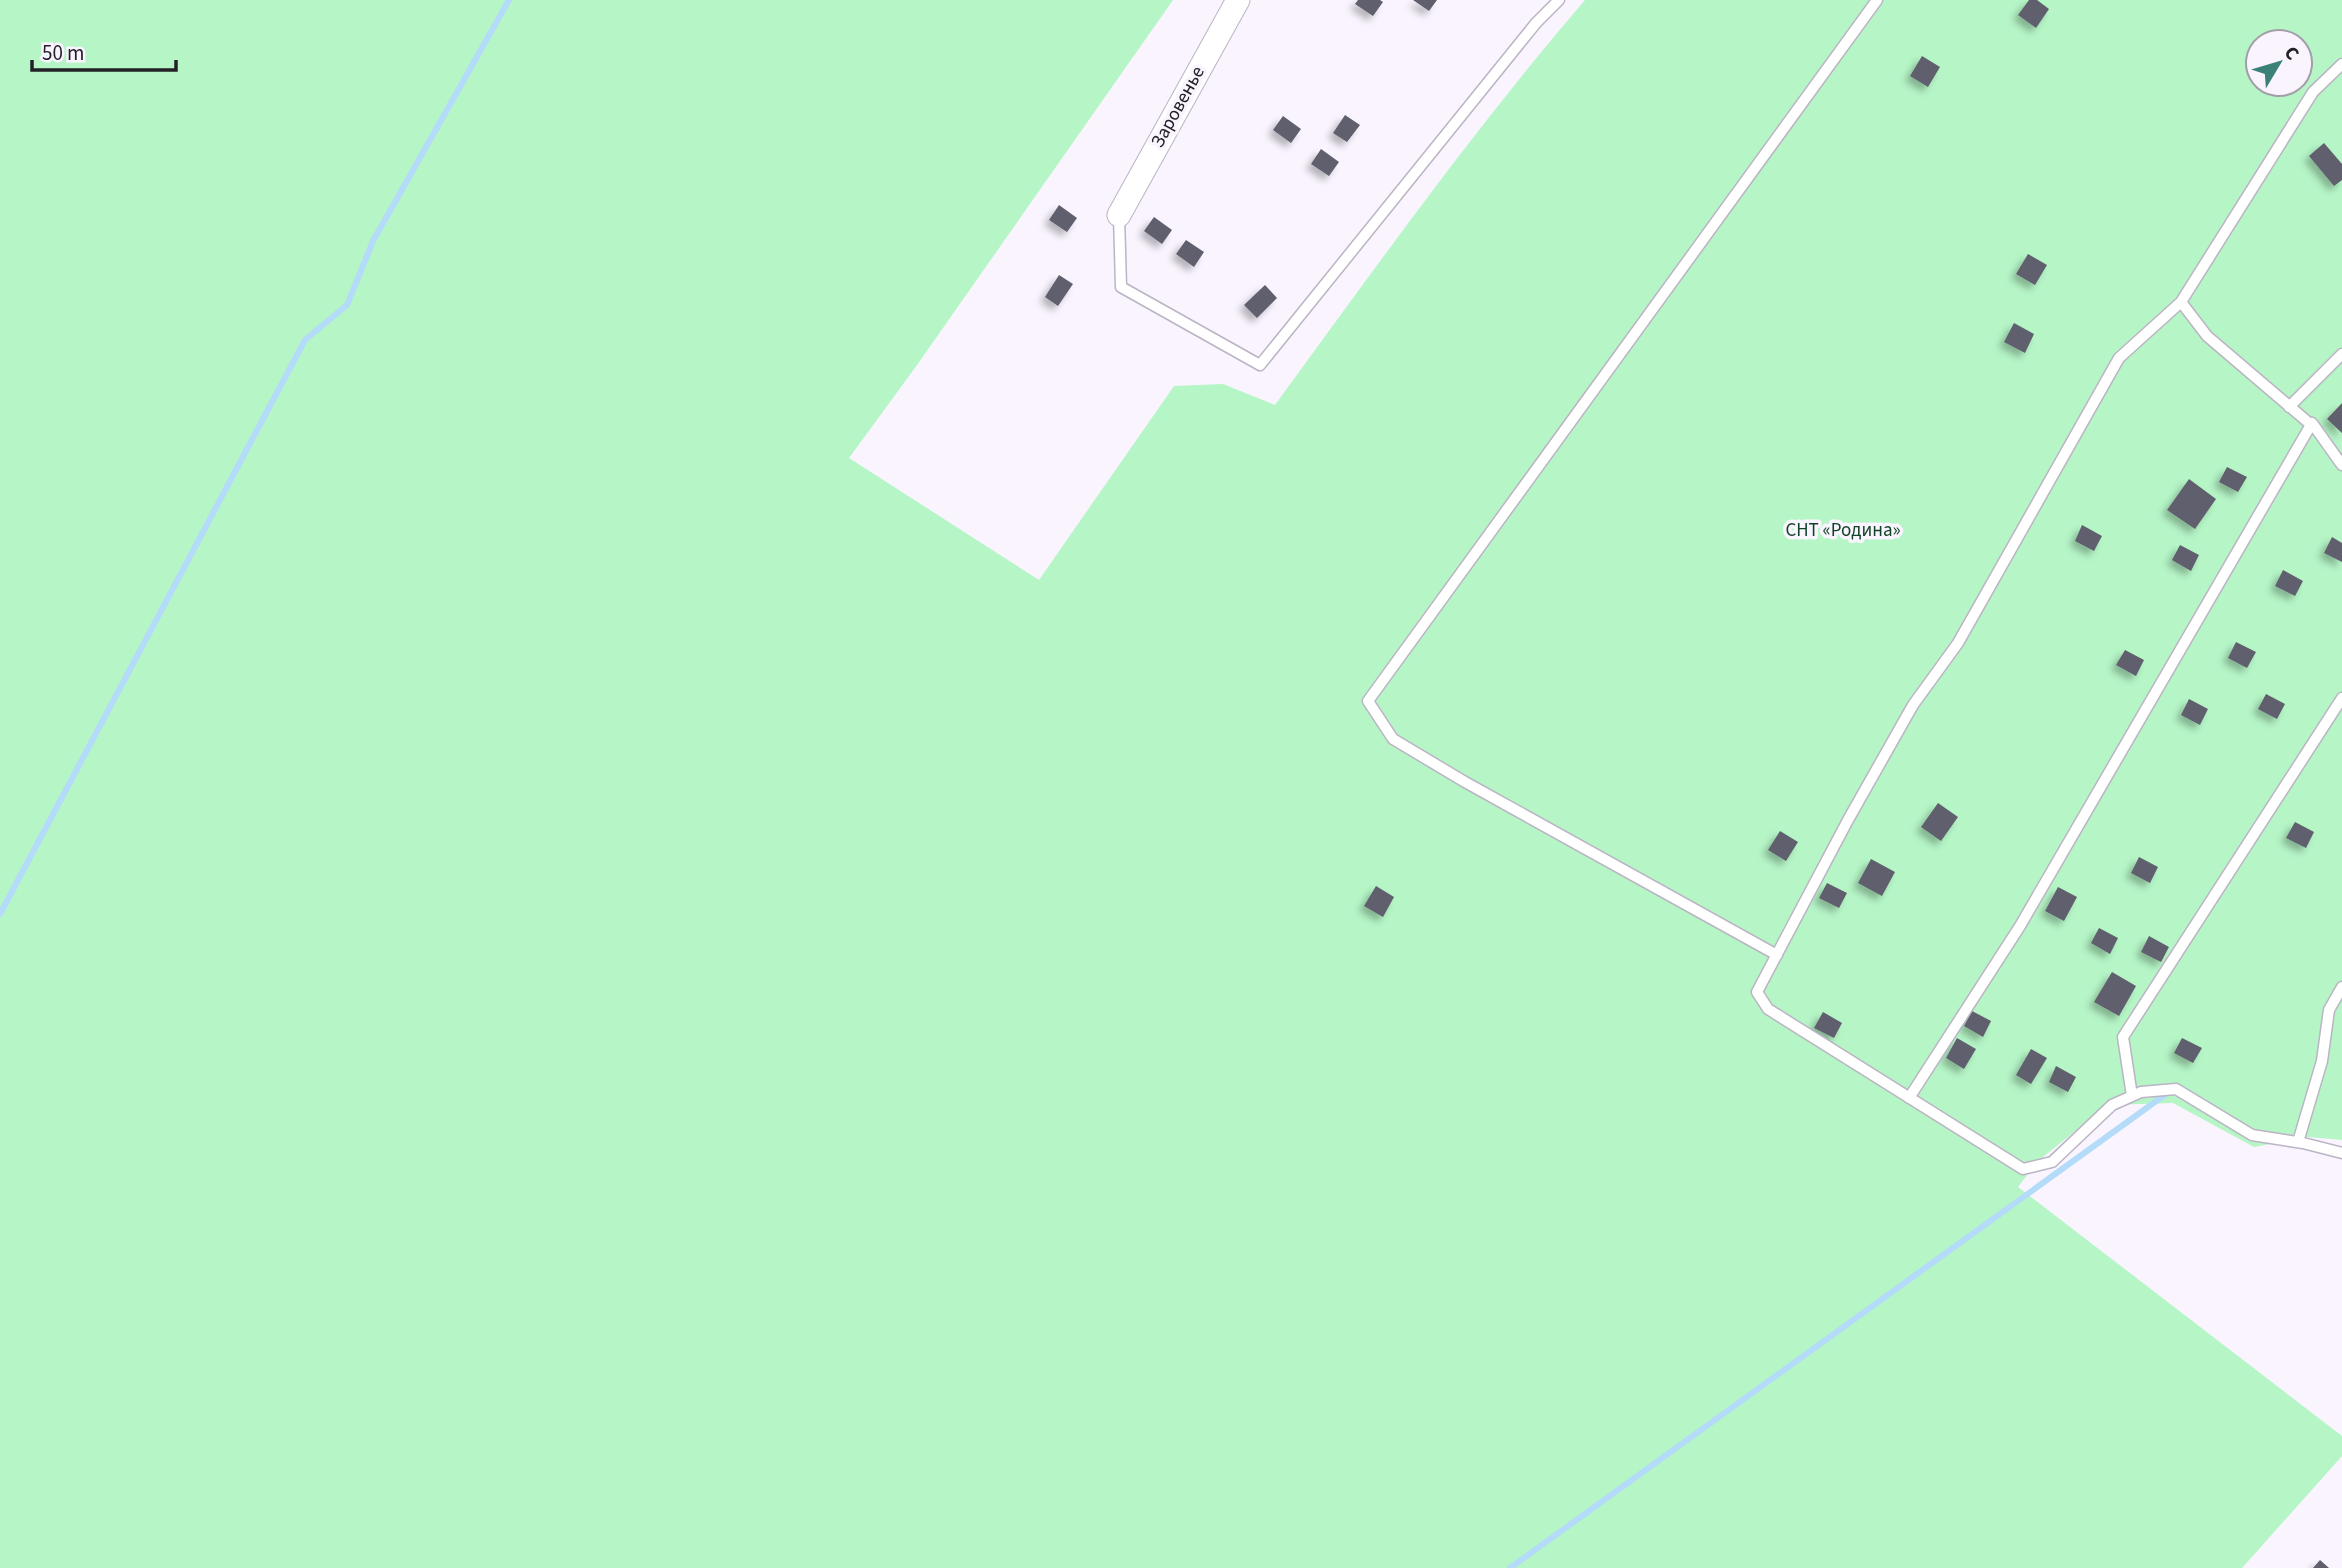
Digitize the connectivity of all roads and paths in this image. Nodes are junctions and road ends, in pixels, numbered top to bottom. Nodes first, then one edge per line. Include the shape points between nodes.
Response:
1 (1238, 0) edge
2 (1559, 0) edge
3 (1877, 0) edge
4 (2342, 64) edge
5 (1119, 215) joint
6 (2181, 302) junction
7 (2342, 354) edge
8 (2289, 407) junction
9 (2312, 423) junction
10 (2342, 465) edge
11 (2342, 698) edge
12 (1777, 955) junction
13 (2342, 987) edge
14 (2132, 1096) junction
15 (1909, 1098) junction
16 (2298, 1142) junction
17 (2342, 1153) edge

1 - 5 street, Заровенье
2 - 5 lane via 1261,365 1121,287
3 - 12 lane via 1368,701 1393,739
4 - 6 lane via 2313,92
6 - 8 lane via 2207,336
6 - 12 lane via 2119,358 1958,643 1913,705
7 - 8 lane
8 - 9 lane
9 - 10 lane
9 - 15 lane via 2020,926
11 - 14 lane via 2123,1037
12 - 15 lane via 1757,992 1768,1009
13 - 16 lane via 2329,1010 2322,1061
14 - 15 lane via 2112,1105 2052,1162 2023,1169
14 - 16 lane via 2176,1089 2252,1135
16 - 17 lane

